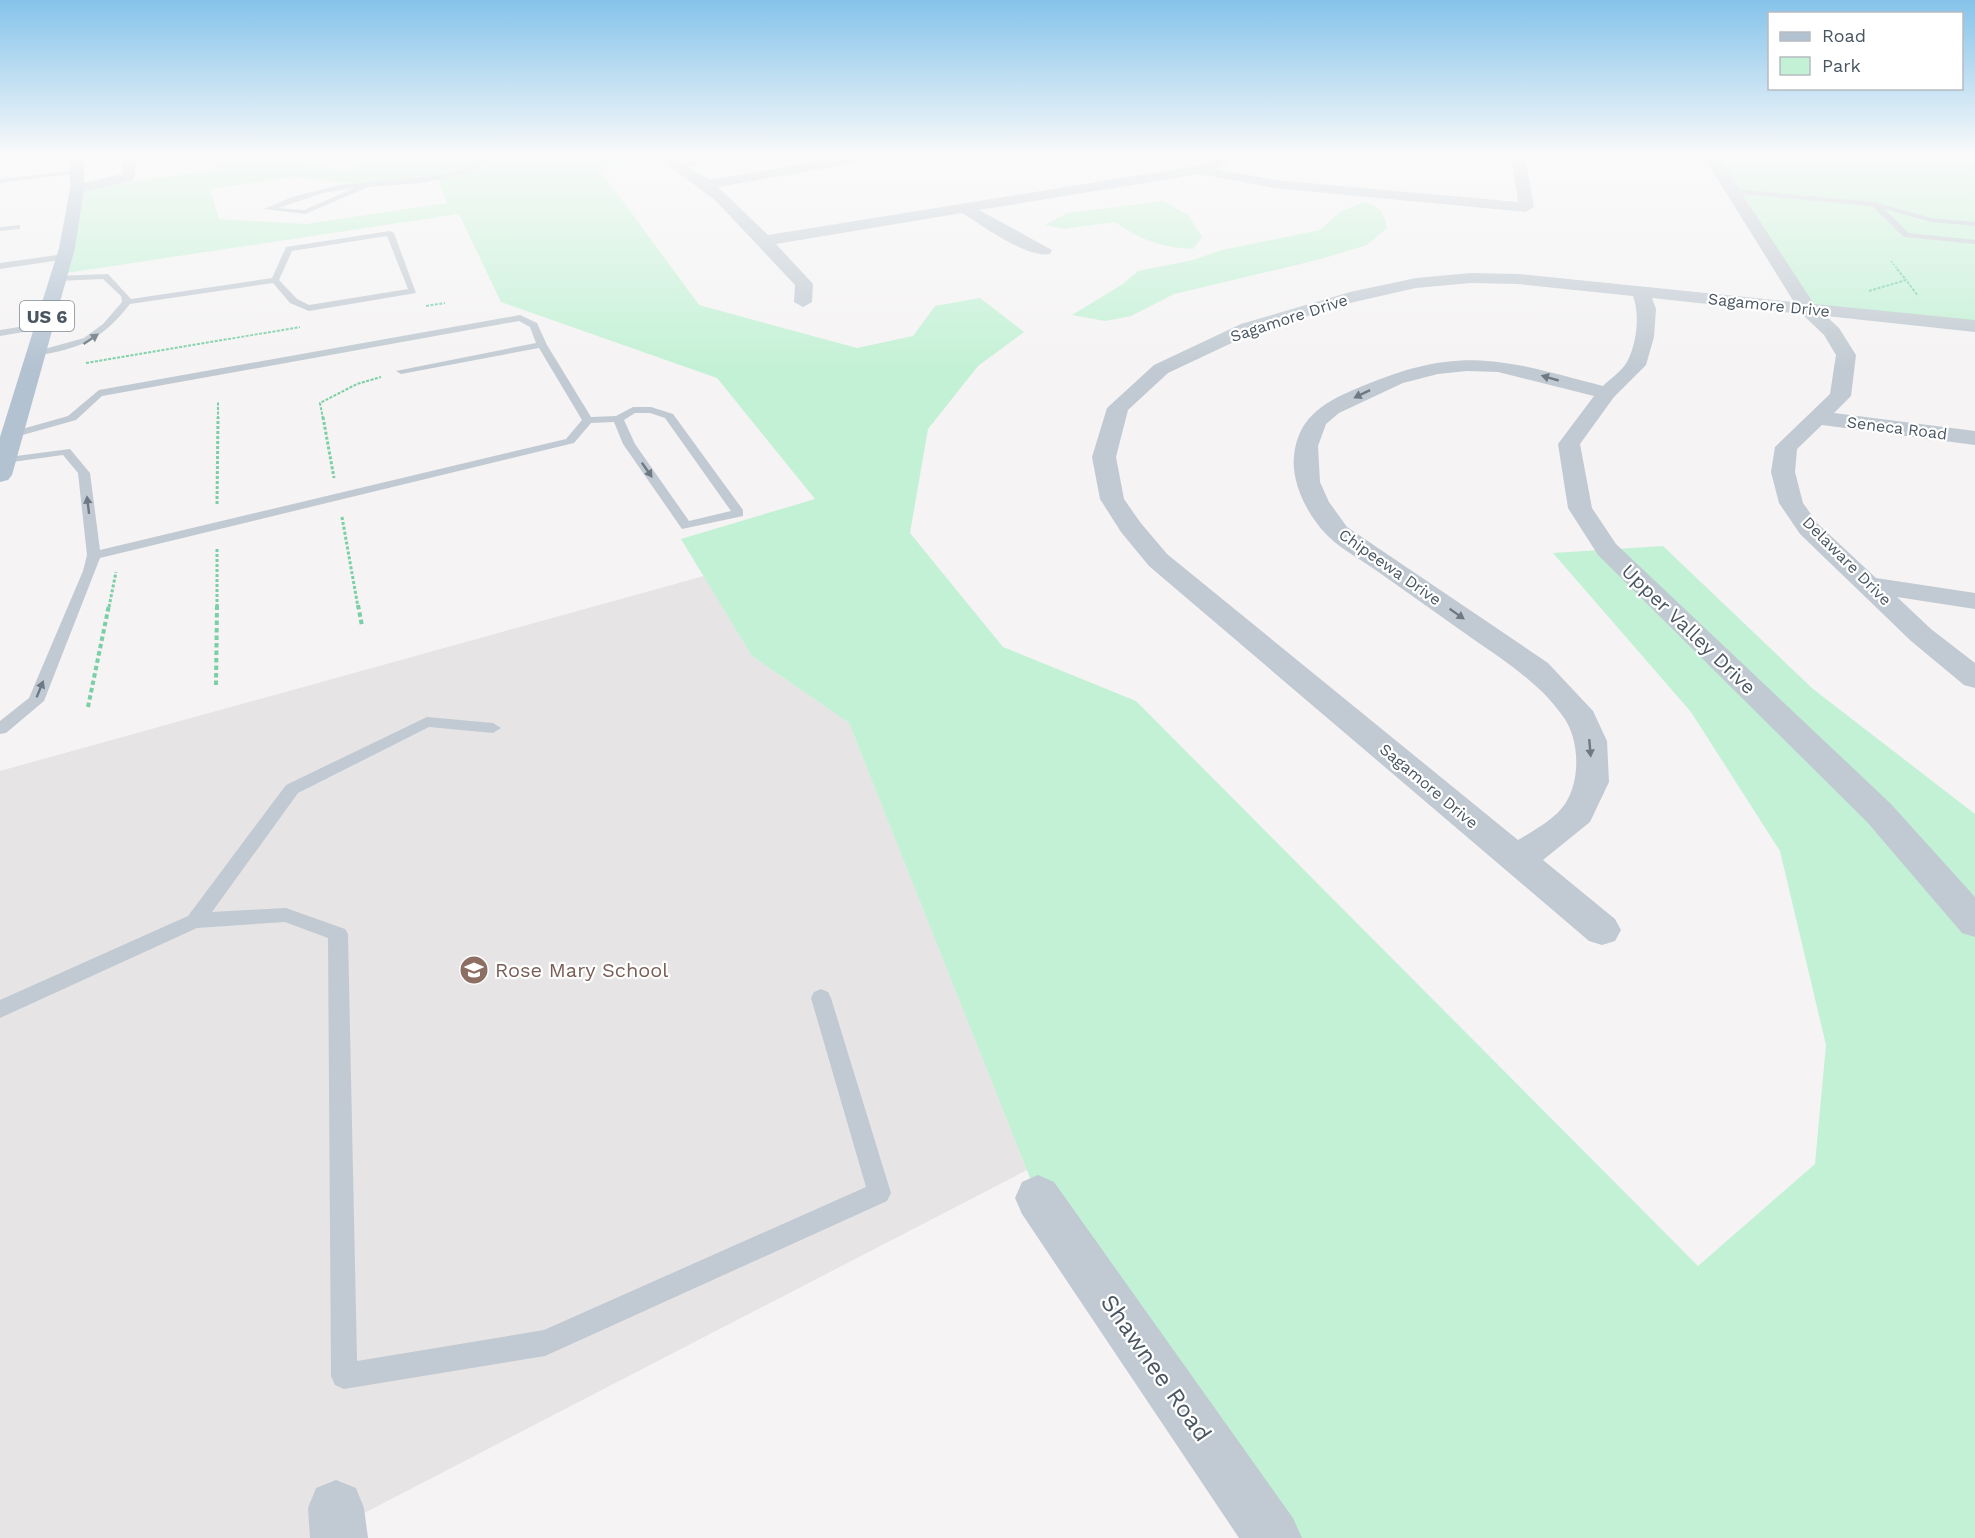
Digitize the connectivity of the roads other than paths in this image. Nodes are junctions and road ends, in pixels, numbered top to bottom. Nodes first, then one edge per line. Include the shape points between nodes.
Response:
1 (69, 226) edge
2 (748, 226) edge
3 (860, 226) edge
4 (995, 226) edge
5 (1755, 226) edge
6 (1895, 226) edge
7 (1924, 226) edge
8 (16, 227) dead end
9 (0, 229) edge
10 (1938, 239) junction
11 (763, 241) junction
12 (1975, 242) edge
13 (1044, 250) dead end
14 (64, 257) junction
15 (0, 266) edge
16 (58, 278) junction
17 (275, 280) junction
18 (1640, 292) junction
19 (127, 302) junction
20 (803, 302) dead end
21 (1808, 309) junction
22 (44, 326) junction
23 (1975, 326) edge
24 (0, 333) edge
25 (542, 345) junction
26 (35, 353) junction
27 (401, 371) dead end
28 (1607, 393) junction
29 (1819, 418) junction
30 (618, 419) junction
31 (588, 420) junction
32 (12, 435) junction
33 (1975, 438) edge
34 (2, 467) edge
35 (94, 555) junction
36 (1871, 585) junction
37 (1975, 601) edge
38 (1975, 678) edge
39 (493, 728) dead end
40 (0, 729) edge
41 (1517, 858) junction
42 (195, 921) junction
43 (1975, 922) edge
44 (1602, 930) dead end
45 (821, 999) dead end
46 (0, 1010) edge
47 (1038, 1198) dead end
48 (1273, 1538) edge

1 - 14 main road, US 6
2 - 11 street
3 - 11 street
4 - 13 street
5 - 21 street, Delaware Drive
6 - 10 lane via 1901,232
7 - 10 lane
8 - 9 lane
10 - 12 lane
11 - 20 street via 804,284
14 - 15 lane
14 - 16 main road, US 6
16 - 19 lane via 105,276
16 - 22 main road, US 6
17 - 17 lane via 288,298 309,308 413,291 390,233 289,249
17 - 19 lane
18 - 21 street, Sagamore Drive
18 - 28 street, Upper Valley Drive via 1647,309 1635,365
18 - 41 street, Sagamore Drive via 1518,279 1416,283 1350,297 1248,328 1161,369 1118,408 1104,457 1112,499 1158,560
26 -> 19 lane via 75,347 94,339
21 - 23 street, Sagamore Drive
21 - 29 street, Delaware Drive via 1832,332 1846,355 1840,396
22 - 24 lane
22 - 26 main road, US 6
25 - 27 lane
25 - 31 lane
25 - 32 lane via 534,325 520,318 502,320 99,393 72,418
26 - 32 main road, US 6
28 -> 41 street, Chipeewa Drive via 1515,368 1440,366 1391,380 1319,418 1309,436 1303,465 1321,510 1338,532 1537,670 1577,711 1591,741 1592,782 1578,813
28 - 43 street, Upper Valley Drive via 1569,444 1580,508 1607,549 1880,813
29 - 33 street, Seneca Road
29 - 36 street, Delaware Drive via 1786,447 1783,472 1791,503 1809,529
30 -> 30 lane via 629,444 686,526 739,513 669,416 633,410
30 - 31 lane
31 - 35 lane via 570,441
32 - 34 main road, US 6
35 -> 34 lane via 84,473 66,451
40 -> 35 lane via 36,701
36 - 37 street
36 - 38 street, Delaware Drive via 1921,635
39 - 42 lane via 427,722 292,789
41 - 44 street, Sagamore Drive
42 - 45 lane via 286,915 338,934 344,1376 545,1343 879,1193
42 - 46 lane
47 - 48 street, Shawnee Road

